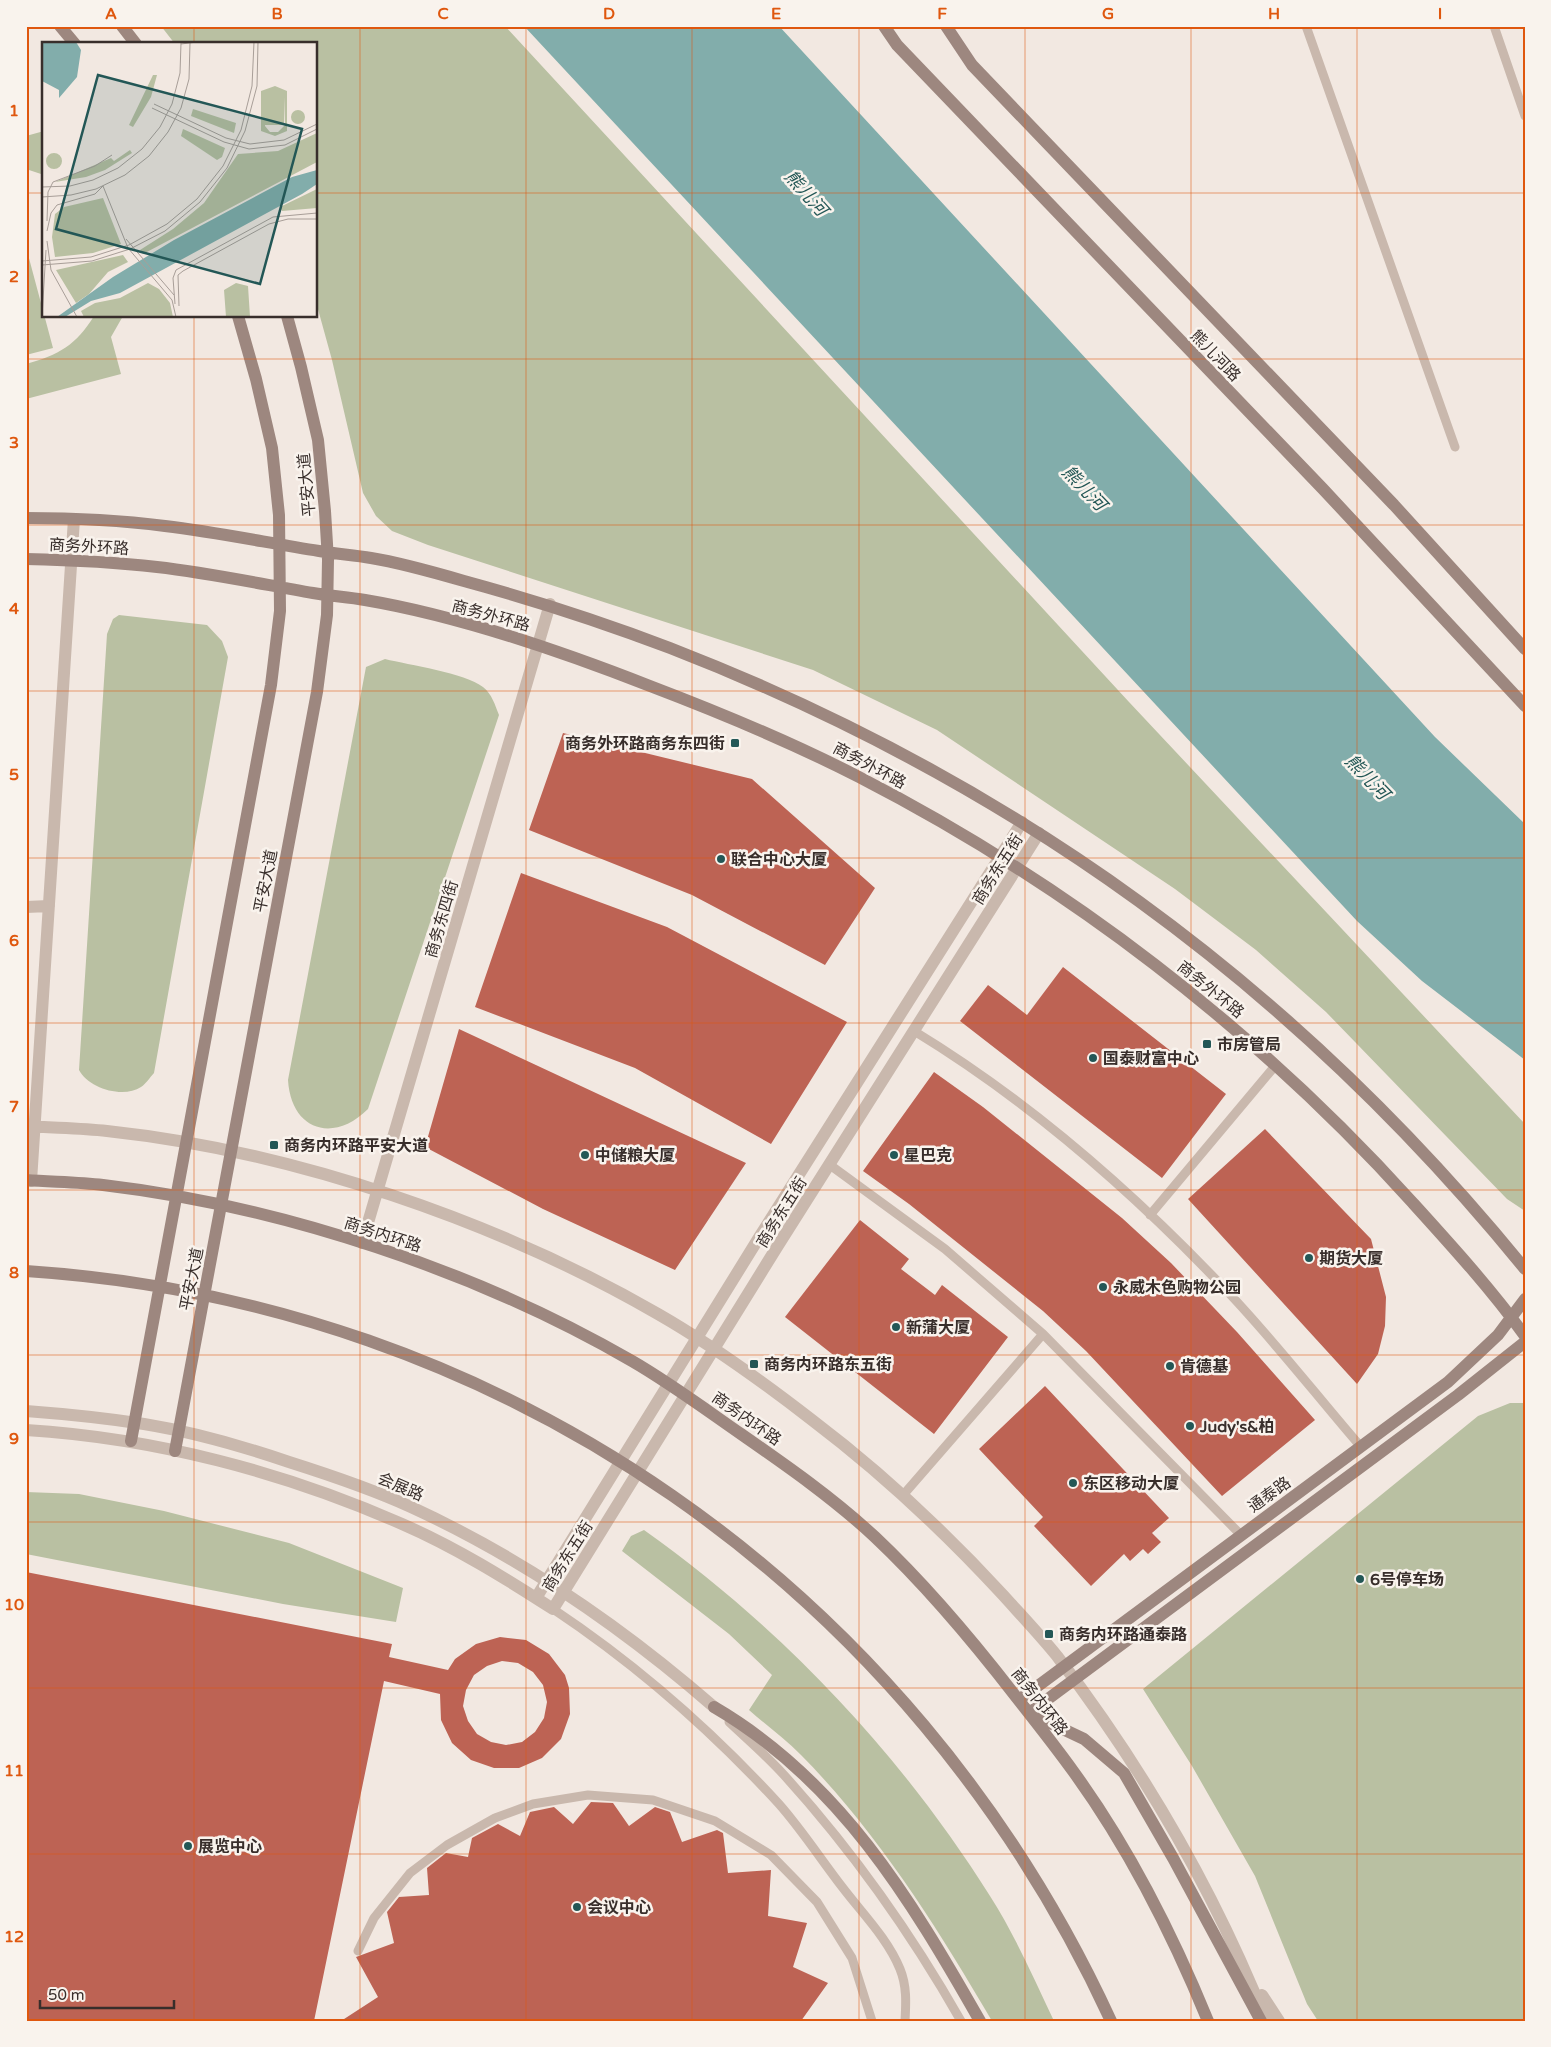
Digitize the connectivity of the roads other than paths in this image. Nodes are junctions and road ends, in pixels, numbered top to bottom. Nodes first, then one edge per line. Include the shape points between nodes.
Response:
1 (60, 26) edge
2 (122, 26) edge
3 (884, 26) edge
4 (946, 26) edge
5 (1306, 26) edge
6 (1494, 26) edge
7 (73, 42) edge
8 (134, 42) edge
9 (1525, 116) edge
10 (239, 318) edge
11 (288, 318) edge
12 (1454, 447) dead end
13 (26, 518) edge
14 (74, 519) junction
15 (280, 544) junction
16 (328, 552) junction
17 (26, 560) edge
18 (72, 561) junction
19 (280, 587) junction
20 (327, 595) junction
21 (550, 604) junction
22 (537, 644) junction
23 (1525, 649) edge
24 (1525, 706) edge
25 (1022, 822) junction
26 (1039, 833) junction
27 (999, 857) junction
28 (1017, 868) junction
29 (49, 906) junction
30 (26, 907) edge
31 (914, 1031) junction
32 (1275, 1066) junction
33 (31, 1126) edge
34 (186, 1143) junction
35 (231, 1152) junction
36 (830, 1165) junction
37 (29, 1181) edge
38 (379, 1192) junction
39 (176, 1196) junction
40 (221, 1205) junction
41 (1150, 1215) junction
42 (362, 1243) junction
43 (1525, 1269) edge
44 (26, 1271) edge
45 (160, 1285) junction
46 (205, 1294) junction
47 (1525, 1299) edge
48 (1511, 1318) junction
49 (1042, 1334) junction
50 (1525, 1336) edge
51 (696, 1338) junction
52 (1525, 1342) edge
53 (714, 1349) junction
54 (668, 1384) junction
55 (685, 1395) junction
56 (26, 1411) edge
57 (134, 1423) junction
58 (26, 1430) edge
59 (179, 1432) junction
60 (131, 1442) junction
61 (1360, 1447) junction
62 (175, 1451) junction
63 (621, 1461) junction
64 (638, 1472) junction
65 (904, 1494) junction
66 (1242, 1535) junction
67 (546, 1581) junction
68 (563, 1592) junction
69 (536, 1598) junction
70 (553, 1610) junction
71 (1064, 1667) junction
72 (1074, 1680) junction
73 (1019, 1700) junction
74 (714, 1707) junction
75 (1029, 1713) junction
76 (358, 1951) dead end
77 (1245, 1968) junction
78 (872, 2021) edge
79 (905, 2021) edge
80 (962, 2021) edge
81 (980, 2021) edge
82 (1111, 2021) edge
83 (1208, 2021) edge
84 (1261, 2021) edge
85 (1266, 2021) edge
86 (1279, 2021) edge

1 - 7 street
2 - 8 street
3 - 24 street, 熊儿河路 via 897,45
4 - 23 street, 熊儿河路 via 972,64 1394,505
5 - 12 lane
6 - 9 lane
10 - 15 street, 平安大道 via 272,448
11 - 16 street, 平安大道 via 318,440
13 - 14 street, 商务外环路
14 - 15 street, 商务外环路 via 162,525
14 - 18 street
15 - 16 street, 商务外环路
15 - 19 street, 平安大道
16 - 20 street, 平安大道
16 - 21 street, 商务外环路 via 374,558
17 - 18 street, 商务外环路
18 - 19 street, 商务外环路 via 157,567
18 - 29 street
19 - 20 street, 商务外环路
19 - 34 street, 平安大道 via 271,685
20 - 22 street, 商务外环路 via 376,602
20 - 35 street, 平安大道 via 317,692
21 - 22 street, 商务东四街
21 - 25 street, 商务外环路 via 697,659 836,719 960,784
22 - 27 street, 商务外环路 via 674,695 818,757 917,808
22 - 38 street, 商务东四街
25 - 26 street, 商务外环路
25 - 27 street, 商务东五街
26 - 28 street, 商务东五街
26 - 43 street, 商务外环路 via 1211,954 1291,1023 1395,1121
27 - 28 street, 商务外环路
27 - 51 street, 商务东五街
28 - 31 street, 商务东五街
28 - 32 street, 商务外环路 via 1079,909 1185,988
29 - 30 street
29 - 33 street
31 - 36 street, 商务东五街
31 - 41 lane via 1002,1090 1084,1155
32 - 41 lane
32 - 48 street, 商务外环路 via 1365,1150 1456,1250
33 - 34 street via 107,1131
33 - 37 street
34 - 35 street
34 - 39 street, 平安大道
35 - 38 street via 272,1160
35 - 40 street, 平安大道
36 - 49 lane via 946,1249
36 - 53 street, 商务东五街
37 - 39 street, 商务内环路 via 102,1185
38 - 42 street, 商务东四街
38 - 51 street via 456,1219 546,1257 659,1315
39 - 40 street, 商务内环路
39 - 45 street, 平安大道
40 - 42 street, 商务内环路
40 - 46 street, 平安大道
41 - 61 lane via 1226,1289
42 - 54 street, 商务内环路 via 524,1306 632,1361
44 - 45 street via 92,1275
45 - 46 street
45 - 57 street, 平安大道
46 - 59 street, 平安大道
46 - 63 street via 335,1329 442,1369 545,1417
47 - 48 street, 通泰路
48 - 50 street, 商务外环路
48 - 61 street, 通泰路 via 1498,1335 1448,1382
49 - 65 lane
49 - 66 lane
51 - 53 street
51 - 54 street, 商务东五街
52 - 72 street, 通泰路
53 - 55 street, 商务东五街
53 - 65 street via 867,1461
54 - 55 street, 商务内环路
54 - 63 street, 商务东五街
55 - 64 street, 商务东五街
55 - 73 street, 商务内环路 via 787,1465 874,1536 947,1610
56 - 57 street, 会展路
57 - 59 street, 会展路
57 - 60 street, 平安大道
58 - 60 street
59 - 62 street, 平安大道
59 - 67 street, 会展路 via 266,1454 402,1503 467,1534
60 - 62 street
61 - 66 street, 通泰路
62 - 69 street via 261,1473 402,1524 458,1552
63 - 64 street
63 - 67 street, 商务东五街
64 - 68 street, 商务东五街
64 - 82 street via 765,1564 829,1622 909,1706 1032,1872 1061,1920
65 - 71 street via 983,1573
66 - 71 street, 通泰路
67 - 68 street, 会展路
67 - 69 street, 商务东五街
68 - 70 street, 商务东五街
68 - 74 street, 会展路 via 597,1613
69 - 70 street
70 - 79 lane via 612,1651 691,1719 730,1753 780,1806 885,1942 907,1994
71 - 72 street
71 - 73 street, 通泰路
72 - 75 street, 通泰路
72 - 77 street via 1119,1742 1186,1850
73 - 75 street, 商务内环路
74 - 80 lane via 783,1774 883,1896
74 - 81 street via 791,1760 865,1841 905,1896
75 - 83 street, 商务内环路 via 1075,1773 1139,1876 1170,1934
75 - 84 street via 1084,1739 1124,1773
76 - 78 lane via 374,1918 410,1873 447,1845 495,1818 533,1804 588,1795 653,1800 715,1821 778,1862 817,1902 852,1958
77 - 85 street
77 - 86 street

